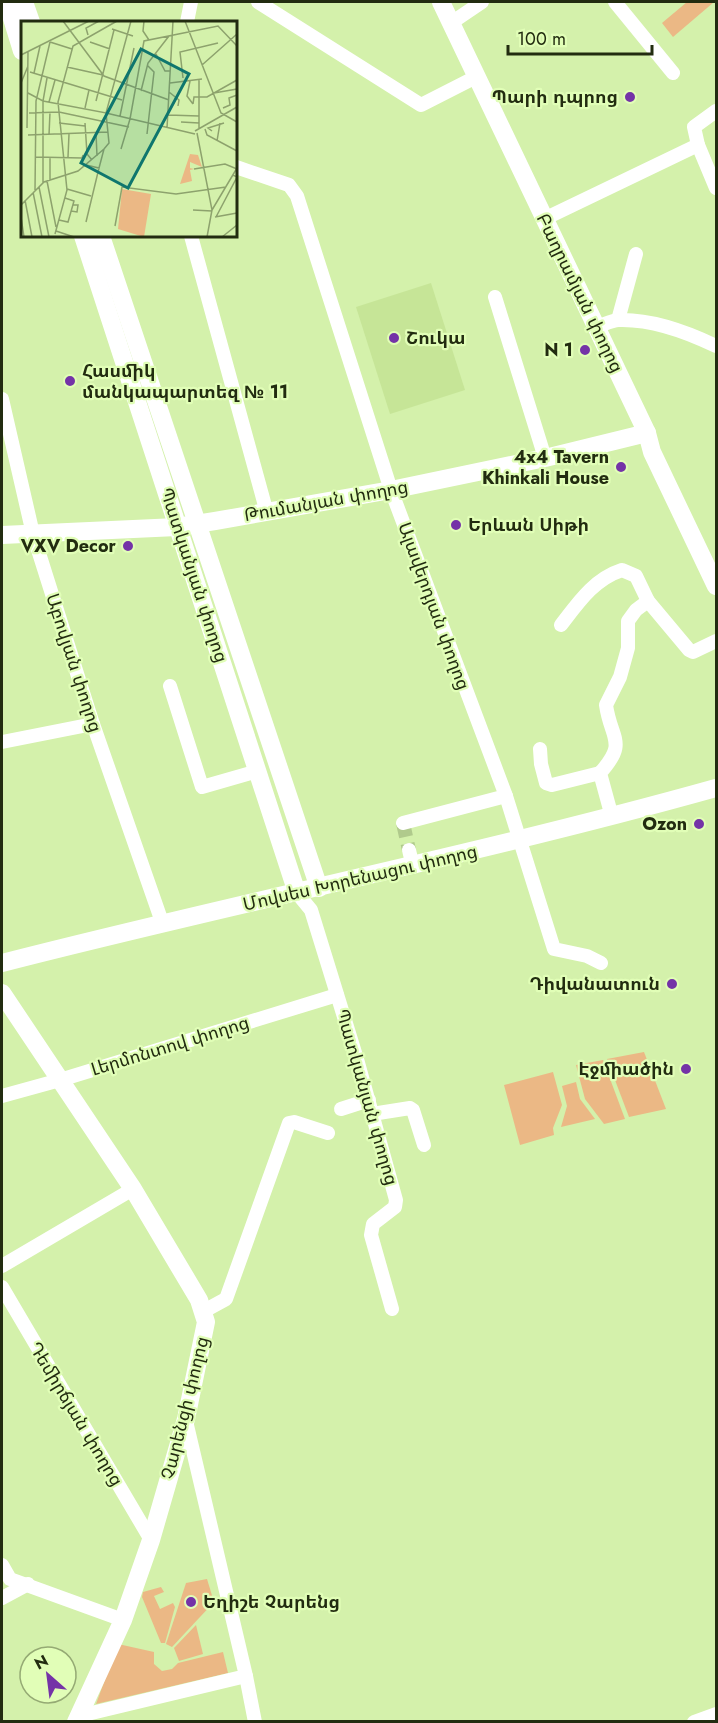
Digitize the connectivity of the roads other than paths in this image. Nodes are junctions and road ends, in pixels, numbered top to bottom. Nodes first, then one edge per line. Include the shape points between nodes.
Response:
1 (7, 2) edge
2 (24, 2) edge
3 (191, 2) edge
4 (258, 2) edge
5 (441, 2) edge
6 (482, 2) edge
7 (615, 2) edge
8 (31, 21) edge
9 (187, 21) edge
10 (451, 23) junction
11 (21, 48) edge
12 (673, 73) dead end
13 (476, 77) junction
14 (717, 111) edge
15 (699, 145) junction
16 (237, 167) edge
17 (717, 188) edge
18 (544, 219) junction
19 (83, 237) edge
20 (101, 237) edge
21 (190, 237) edge
22 (636, 254) dead end
23 (495, 297) dead end
24 (618, 320) junction
25 (596, 327) junction
26 (717, 346) edge
27 (2, 399) edge
28 (646, 433) junction
29 (545, 458) junction
30 (391, 490) junction
31 (267, 513) junction
32 (196, 524) junction
33 (177, 527) junction
34 (33, 534) junction
35 (2, 535) edge
36 (717, 586) edge
37 (648, 601) junction
38 (561, 625) dead end
39 (717, 641) edge
40 (170, 686) dead end
41 (93, 724) junction
42 (2, 742) edge
43 (540, 749) dead end
44 (258, 771) junction
45 (600, 773) junction
46 (717, 788) edge
47 (506, 796) junction
48 (612, 817) junction
49 (403, 823) dead end
50 (521, 840) junction
51 (319, 888) junction
52 (297, 893) junction
53 (311, 910) junction
54 (162, 922) junction
55 (2, 963) edge
56 (601, 963) dead end
57 (2, 993) edge
58 (337, 994) junction
59 (60, 1080) junction
60 (2, 1096) edge
61 (369, 1100) junction
62 (341, 1109) dead end
63 (372, 1114) junction
64 (328, 1133) dead end
65 (423, 1145) dead end
66 (133, 1189) junction
67 (2, 1266) edge
68 (2, 1287) edge
69 (392, 1309) dead end
70 (204, 1311) junction
71 (186, 1419) junction
72 (151, 1540) junction
73 (2, 1565) edge
74 (28, 1584) junction
75 (2, 1598) edge
76 (123, 1620) junction
77 (246, 1676) junction
78 (717, 1714) edge
79 (78, 1719) edge
80 (255, 1722) edge
81 (694, 1722) edge

1 - 11 main road
2 - 8 main road
3 - 9 street
4 - 13 street via 421,105
5 - 10 main road, Բաղրամյան փողոց
6 - 10 street
7 - 12 street
10 - 13 main road, Բաղրամյան փողոց
13 - 18 main road, Բաղրամյան փողոց
14 - 15 street via 694,127
15 - 17 street
15 - 18 street
16 - 30 street, Ալավերդյան փողոց via 289,185 297,196
18 - 25 main road, Բաղրամյան փողոց
19 - 33 main road, Պատկանյան փողոց
20 - 32 main road, Պատկանյան փողոց
21 - 31 street
22 - 24 street
23 - 29 street
24 - 25 street
24 - 26 street via 683,330
25 - 28 main road, Բաղրամյան փողոց
27 - 34 street, Աբովյան փողոց
28 - 29 main road, Թումանյան փողոց
28 - 36 main road, Բաղրամյան փողոց
29 - 30 main road, Թումանյան փողոց
30 - 31 main road, Թումանյան փողոց
30 - 47 street, Ալավերդյան փողոց
31 - 32 main road, Թումանյան փողոց
32 - 33 main road, Թումանյան փողոց
32 - 51 main road, Պատկանյան փողոց
33 - 34 main road, Թումանյան փողոց
33 - 44 main road, Պատկանյան փողոց
34 - 35 main road, Թումանյան փողոց
34 - 41 street, Աբովյան փողոց
37 - 38 street via 636,576 622,570 594,586
37 - 39 street via 689,650 693,652
37 - 45 street via 628,621 628,648 606,705 617,744
40 - 44 street via 202,787
41 - 42 street
41 - 54 street, Աբովյան փողոց
43 - 45 street via 546,783
44 - 52 main road, Պատկանյան փողոց
45 - 48 street
46 - 48 main road, Մովսես Խորենացու փողոց
47 - 49 street
47 - 50 street, Ալավերդյան փողոց
48 - 50 main road, Մովսես Խորենացու փողոց
50 - 51 main road, Մովսես Խորենացու փողոց via 411,858
50 - 56 street, Ալավերդյան փողոց via 554,950 587,956
51 - 52 main road, Մովսես Խորենացու փողոց
51 - 53 street
52 - 53 street, Պատկանյան փողոց
52 - 54 main road, Մովսես Խորենացու փողոց
53 - 58 street, Պատկանյան փողոց
54 - 55 main road, Մովսես Խորենացու փողոց
57 - 59 main road, Չարենցի փողոց
58 - 59 street, Լերմոնտով փողոց
58 - 61 street, Պատկանյան փողոց
59 - 60 street, Լերմոնտով փողոց
59 - 66 main road, Չարենցի փողոց
61 - 62 street
61 - 63 street, Պատկանյան փողոց
63 - 65 street via 410,1108
63 - 69 street, Պատկանյան փողոց via 396,1200 395,1208 373,1224 371,1235
64 - 70 street via 294,1122 286,1128 226,1299
66 - 67 street
66 - 70 main road, Չարենցի փողոց
68 - 72 street, Դեմիրճյան փողոց
70 - 71 main road, Չարենցի փողոց via 201,1355
71 - 72 main road, Չարենցի փողոց
71 - 77 street
72 - 76 main road, Չարենցի փողոց
73 - 74 street via 10,1579
74 - 75 street
74 - 76 street
76 - 79 main road, Չարենցի փողոց
77 - 79 street
77 - 80 street
78 - 81 street

